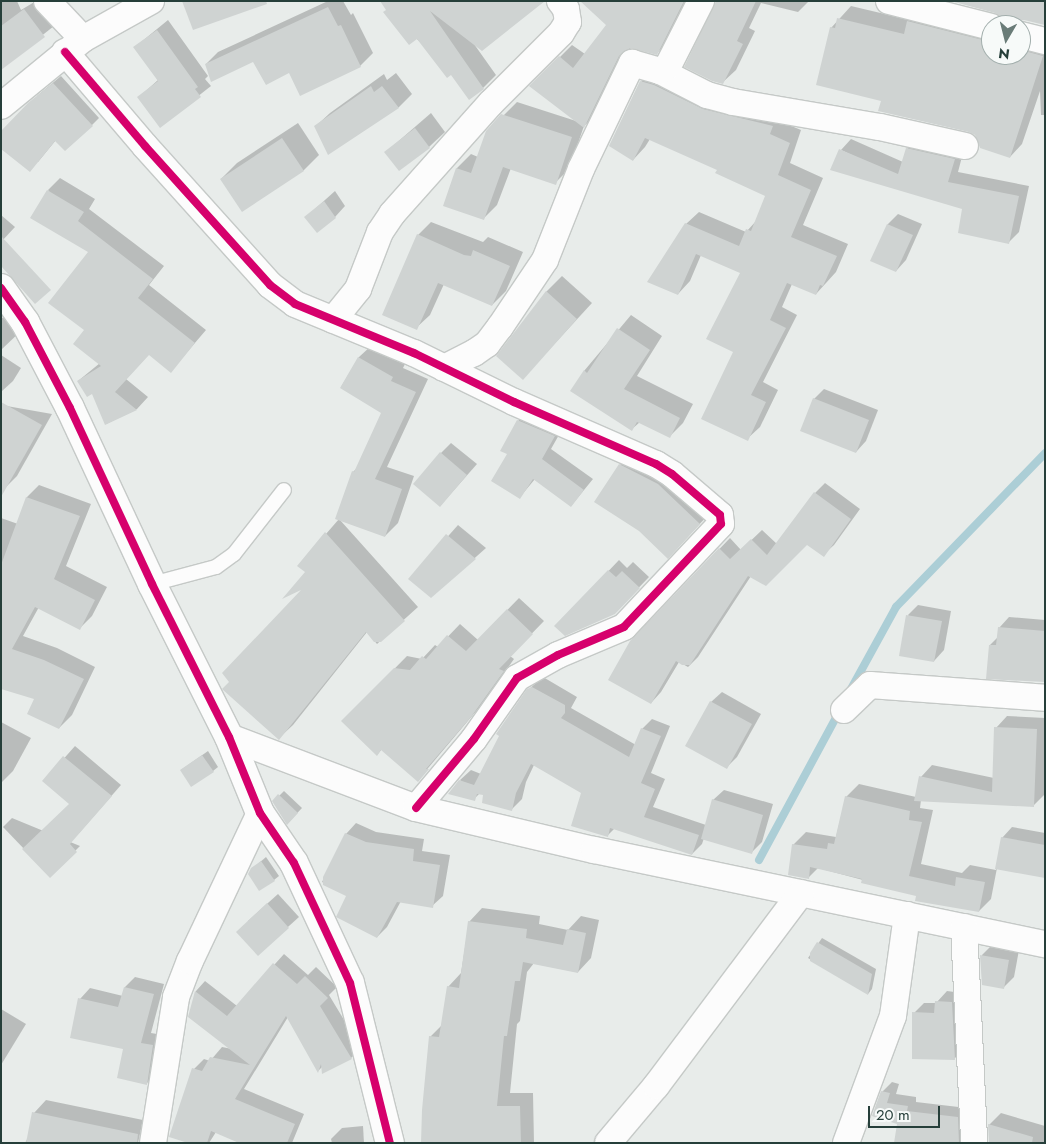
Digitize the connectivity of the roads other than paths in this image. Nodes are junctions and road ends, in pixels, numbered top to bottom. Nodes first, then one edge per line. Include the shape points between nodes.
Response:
1 (47, 1) edge
2 (151, 1) edge
3 (560, 1) edge
4 (701, 1) edge
5 (889, 1) edge
6 (981, 25) edge
7 (1031, 38) edge
8 (1045, 41) edge
9 (74, 46) junction
10 (660, 71) junction
11 (1, 106) edge
12 (965, 146) dead end
13 (1, 288) edge
14 (332, 320) junction
15 (444, 368) junction
16 (284, 490) dead end
17 (152, 584) junction
18 (1045, 698) edge
19 (844, 710) dead end
20 (229, 737) junction
21 (416, 808) junction
22 (260, 813) junction
23 (801, 893) junction
24 (907, 915) junction
25 (964, 927) junction
26 (1045, 944) edge
27 (154, 1143) edge
28 (390, 1143) edge
29 (608, 1143) edge
30 (846, 1143) edge
31 (974, 1143) edge

1 - 9 street
2 - 9 street
3 - 14 street via 566,8 568,22 561,33 491,103 392,214 380,232 358,289
4 - 10 street via 668,66
5 - 6 street
7 - 8 street
9 - 11 street
9 - 14 street via 145,146 270,285 295,304
10 - 12 street via 707,96
10 - 15 street via 632,63 581,169 545,260 487,344
13 - 17 street via 25,322 70,408
14 - 15 street
15 - 21 street via 656,464 720,515 721,524 624,627 558,655 517,678 474,739
16 - 17 lane via 234,554 216,567
17 - 20 street
18 - 19 street via 870,685
20 - 21 street
20 - 22 street
21 - 23 street via 594,850
22 - 27 street via 176,997
22 - 28 street via 294,863 350,984
23 - 24 street
23 - 29 street via 656,1086
24 - 25 street
24 - 30 street via 893,1016
25 - 26 street
25 - 31 street

